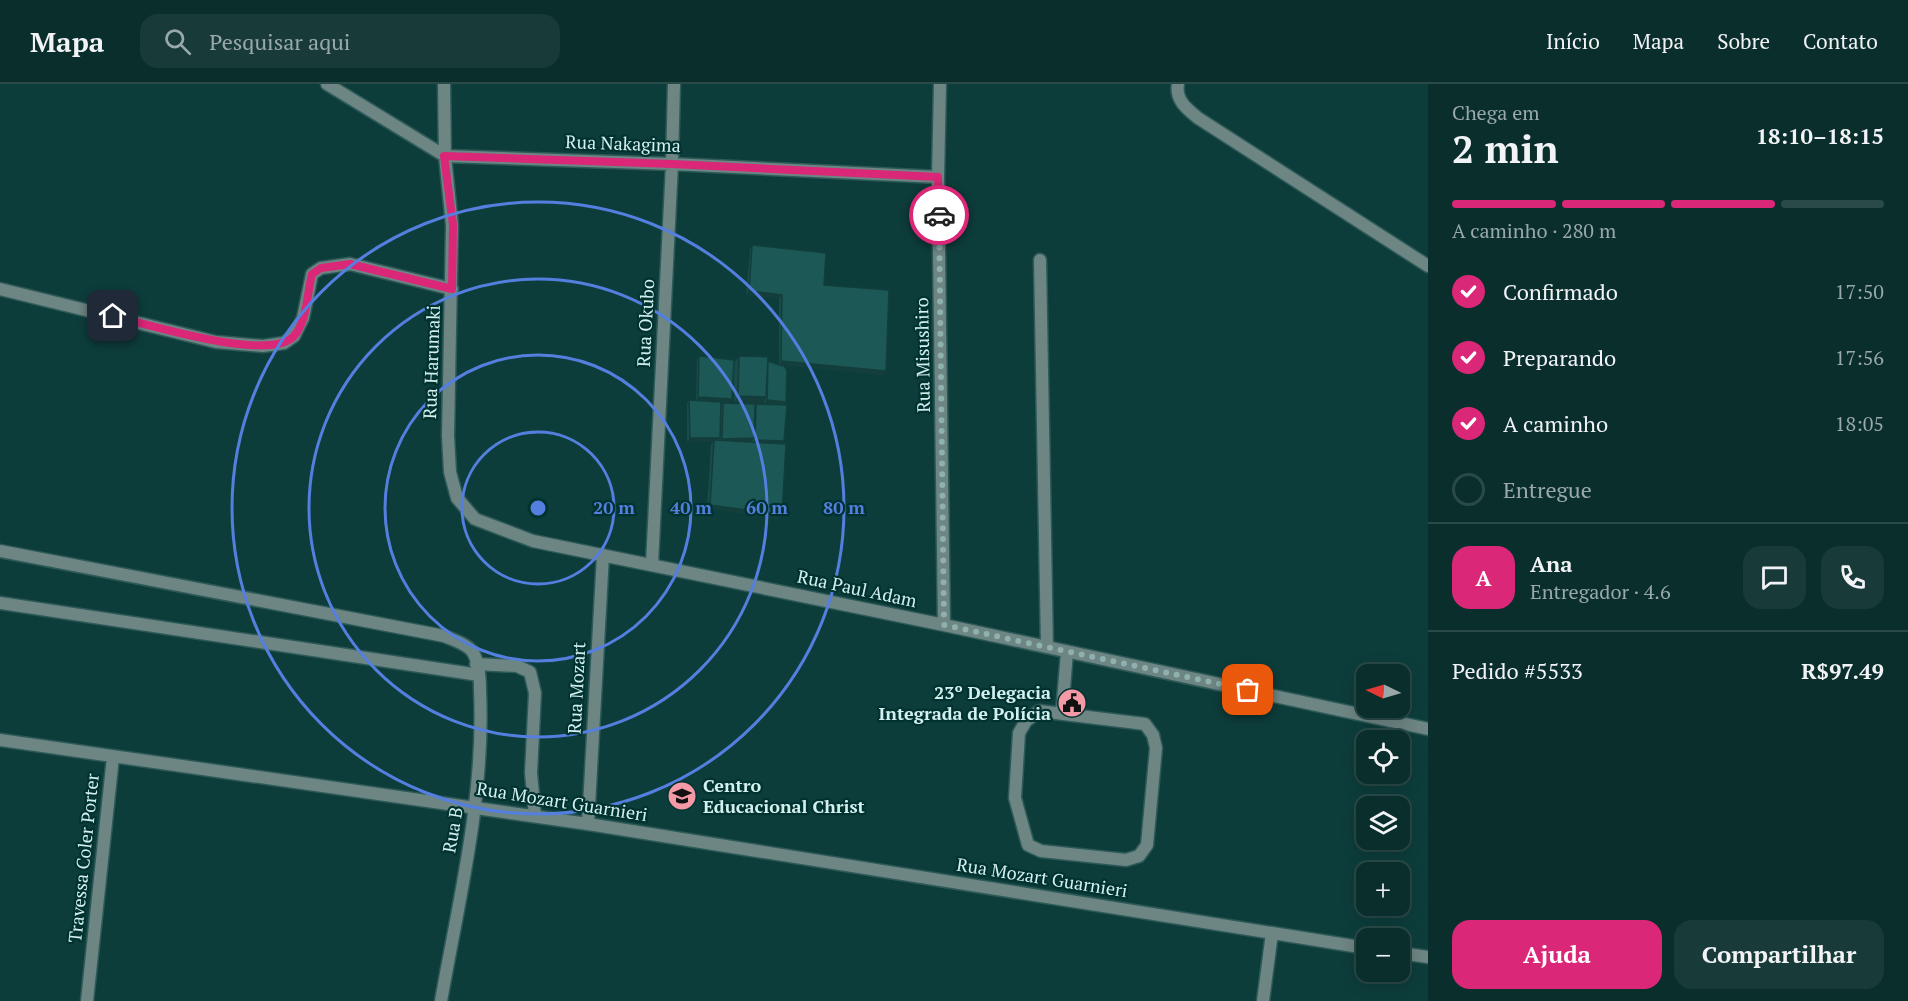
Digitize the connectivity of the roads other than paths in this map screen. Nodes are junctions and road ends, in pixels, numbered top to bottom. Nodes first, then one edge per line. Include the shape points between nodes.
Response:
1 (327, 84) edge
2 (444, 84) edge
3 (674, 84) edge
4 (940, 84) edge
5 (1178, 84) edge
6 (444, 156) junction
7 (672, 164) junction
8 (938, 177) junction
9 (1040, 260) dead end
10 (1428, 266) edge
11 (0, 289) edge
12 (452, 289) junction
13 (448, 436) joint
14 (0, 551) edge
15 (603, 555) junction
16 (652, 564) junction
17 (0, 603) edge
18 (944, 625) junction
19 (1047, 647) junction
20 (1067, 652) junction
21 (478, 669) junction
22 (1062, 712) junction
23 (1428, 729) edge
24 (0, 740) edge
25 (113, 757) junction
26 (475, 807) junction
27 (535, 816) junction
28 (588, 824) junction
29 (1272, 933) junction
30 (1356, 946) edge
31 (1410, 954) edge
32 (1428, 957) edge
33 (87, 1001) edge
34 (441, 1001) edge
35 (1263, 1001) edge

1 - 6 street, Rua Nakagima
2 - 6 street, Rua Harumaki
3 - 7 street, Rua Okubo
4 - 8 street, Rua Misushiro
5 - 10 street via 1182,105 1198,118
6 - 7 street, Rua Nakagima
6 - 12 street, Rua Harumaki via 453,225
7 - 8 street, Rua Nakagima
7 - 16 street, Rua Okubo
8 - 18 street, Rua Misushiro
9 - 19 street
11 - 12 street, Rua Harumaki via 216,342 263,346 284,344 294,336 303,318 312,274 321,268 350,264
12 - 13 street, Rua Harumaki
13 - 15 street, Rua Paul Adam via 450,472 457,498 475,519 533,541
14 - 21 street via 444,636 472,652
15 - 16 street, Rua Paul Adam
15 - 28 street, Rua Mozart
16 - 18 street, Rua Paul Adam
17 - 21 street
18 - 19 street, Rua Paul Adam
19 - 20 street, Rua Paul Adam
20 - 22 street
20 - 23 street, Rua Paul Adam
21 - 26 street, Rua B via 481,714
21 - 27 street via 517,666 530,672 536,693 531,773
22 - 22 street via 1145,724 1153,735 1156,748 1147,845 1139,856 1126,860 1041,851 1028,845 1015,798 1019,733 1039,711
24 - 25 street, Rua Mozart Guarnieri
25 - 26 street, Rua Mozart Guarnieri
25 - 33 street, Travessa Coler Porter
26 - 27 street, Rua Mozart Guarnieri
26 - 34 street, Rua B
27 - 28 street, Rua Mozart Guarnieri
28 - 29 street, Rua Mozart Guarnieri
29 - 30 street, Rua Mozart Guarnieri
29 - 35 street
31 - 32 street

